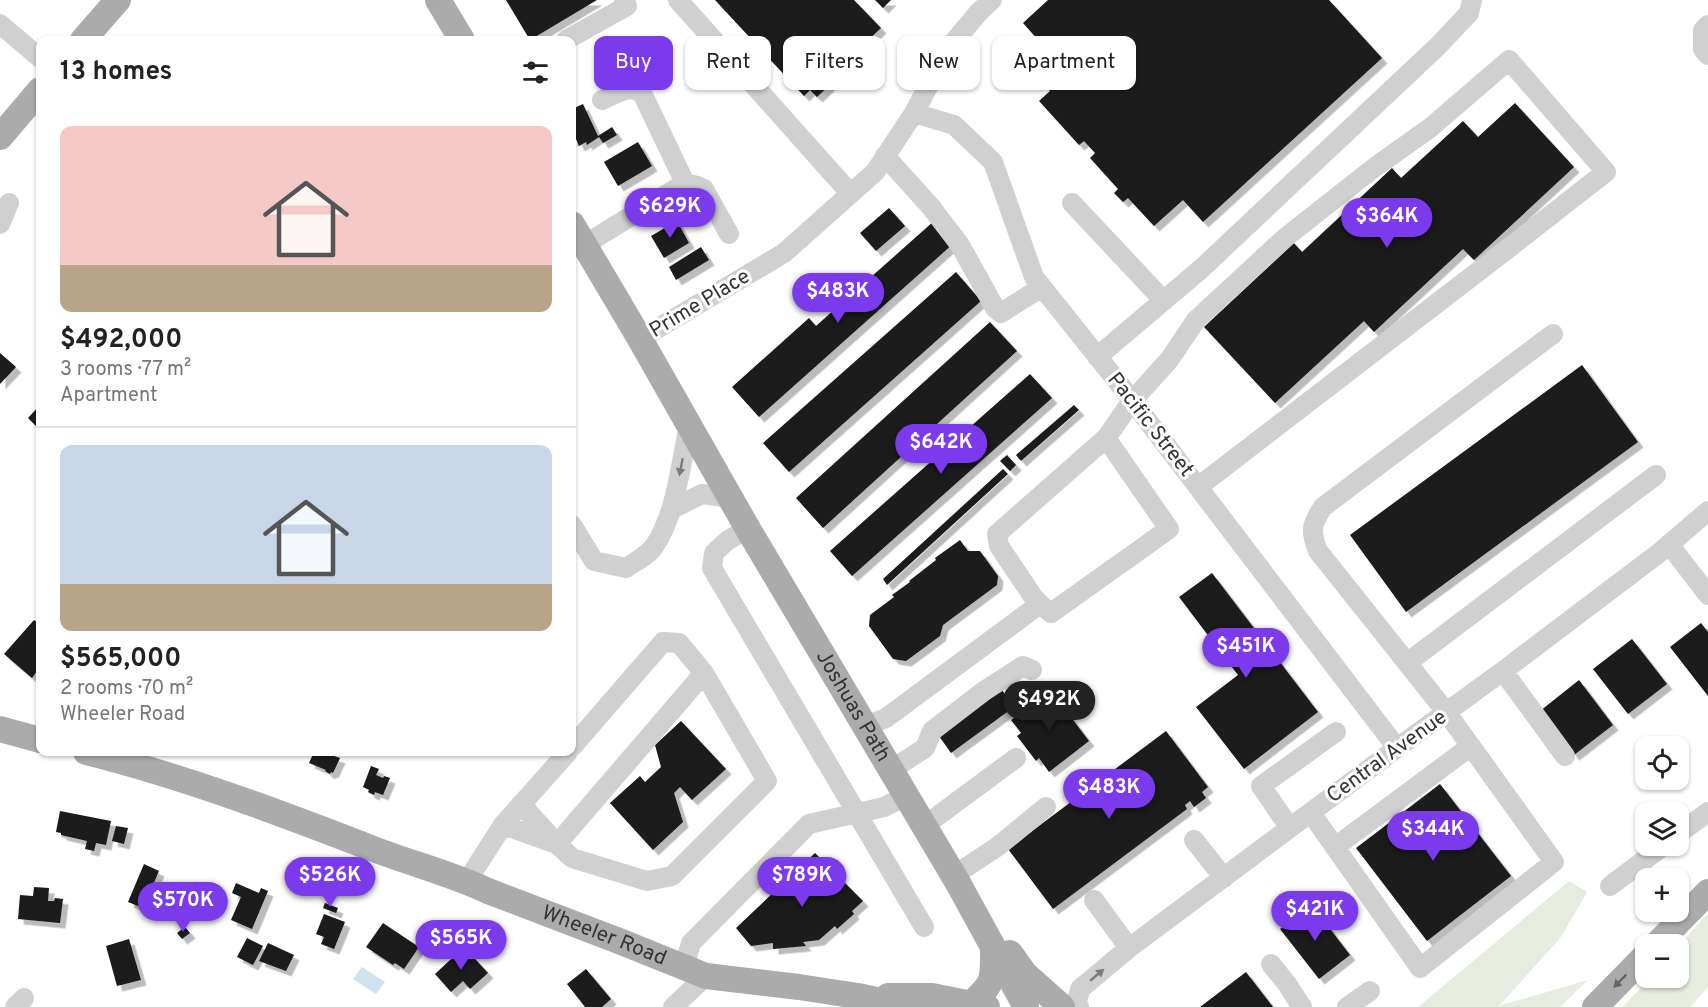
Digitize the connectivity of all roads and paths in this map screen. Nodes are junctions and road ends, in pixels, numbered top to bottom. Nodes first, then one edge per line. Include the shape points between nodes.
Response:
1 (118, 0) edge
2 (438, 0) edge
3 (624, 0) edge
4 (678, 0) edge
5 (992, 0) edge
6 (1472, 0) edge
7 (0, 24) edge
8 (1708, 25) edge
9 (86, 36) edge
10 (460, 36) edge
11 (573, 36) edge
12 (36, 55) edge
13 (1708, 55) edge
14 (36, 95) edge
15 (602, 100) dead end
16 (914, 113) junction
17 (0, 137) edge
18 (885, 156) junction
19 (685, 183) junction
20 (850, 193) junction
21 (9, 203) dead end
22 (1072, 203) dead end
23 (0, 224) edge
24 (578, 234) edge
25 (729, 234) dead end
26 (1042, 287) junction
27 (1164, 301) junction
28 (1553, 334) dead end
29 (640, 339) junction
30 (1097, 357) junction
31 (1132, 401) junction
32 (689, 425) junction
33 (1106, 438) junction
34 (1656, 476) dead end
35 (1198, 487) junction
36 (731, 498) junction
37 (672, 509) junction
38 (1706, 519) edge
39 (748, 529) junction
40 (576, 532) edge
41 (1669, 544) junction
42 (1708, 595) edge
43 (1040, 604) junction
44 (1407, 663) junction
45 (1032, 670) dead end
46 (1503, 671) junction
47 (704, 673) junction
48 (1447, 713) junction
49 (865, 726) junction
50 (0, 729) edge
51 (1336, 732) dead end
52 (36, 737) edge
53 (576, 742) edge
54 (1471, 746) junction
55 (1397, 748) junction
56 (100, 756) edge
57 (564, 756) edge
58 (1565, 756) dead end
59 (1016, 758) dead end
60 (891, 770) junction
61 (906, 795) junction
62 (521, 804) junction
63 (1046, 807) dead end
64 (1708, 812) edge
65 (856, 813) junction
66 (1311, 813) junction
67 (502, 825) junction
68 (924, 826) junction
69 (1689, 826) edge
70 (1290, 828) junction
71 (1194, 840) dead end
72 (557, 844) junction
73 (1335, 847) junction
74 (1650, 856) edge
75 (1224, 878) junction
76 (956, 880) junction
77 (467, 881) junction
78 (1610, 886) dead end
79 (1708, 892) edge
80 (1094, 900) dead end
81 (924, 927) dead end
82 (1667, 934) edge
83 (993, 948) junction
84 (1129, 948) junction
85 (1272, 964) dead end
86 (1635, 966) edge
87 (695, 972) junction
88 (1370, 991) dead end
89 (858, 996) junction
90 (979, 1005) edge
91 (673, 1007) edge
92 (908, 1007) edge
93 (1026, 1007) edge
94 (1062, 1007) edge
95 (1079, 1007) edge
96 (1302, 1007) edge
97 (1347, 1007) edge
98 (1595, 1007) edge

1 - 9 main road
2 - 10 main road
3 - 11 street via 627,6
4 - 20 street
5 - 16 street, Prime Place via 948,49
6 - 27 street via 1469,14 1438,46
7 - 12 street
8 - 13 street via 1703,30 1703,50
14 - 17 main road
15 - 19 street via 633,88 639,90
16 - 18 street, Prime Place
16 - 26 street, Pacific Street via 954,124 993,162 1034,277
18 - 20 street, Prime Place via 874,172
18 - 26 street via 960,244 995,308 1001,313
19 - 24 street
19 - 25 street via 704,189
20 - 29 street, Prime Place via 784,253
21 - 23 street
22 - 27 street
24 - 29 main road, Joshuas Path
26 - 30 street, Pacific Street
27 - 30 street
28 - 44 street via 1323,507 1313,522 1312,537 1317,551
29 - 32 main road, Joshuas Path
30 - 31 street, Pacific Street
31 - 33 street
31 - 35 street, Pacific Street
31 - 35 street via 1169,360 1196,320 1286,237 1375,166 1430,129 1509,60 1606,172
32 - 36 main road, Joshuas Path
32 -> 37 street
33 - 43 street via 997,534 999,546
33 - 43 street via 1169,529 1051,613
34 - 44 street
35 - 55 street, Pacific Street
36 - 37 street via 702,494
36 - 39 main road, Joshuas Path
37 - 40 street via 655,546 626,568 594,561
38 - 41 street, Central Avenue
39 - 49 main road, Joshuas Path
39 - 65 street via 714,553 712,568
41 - 42 street
41 - 46 street, Central Avenue
43 - 49 street via 886,718
44 - 48 street
45 - 60 street via 1023,666 984,691 932,731 925,748
46 - 48 street, Central Avenue
46 - 58 street
47 - 53 street via 680,643 663,642
47 - 72 street
47 - 72 street via 767,780 672,876 646,881 572,858
48 - 54 street
48 - 55 street, Central Avenue
49 - 60 main road, Joshuas Path
50 - 52 main road
51 - 70 street via 1261,786
54 - 73 street
54 - 73 street via 1554,862 1420,968
55 - 66 street, Central Avenue
56 - 77 main road, Wheeler Road via 190,781
57 - 62 street
59 - 68 street
60 - 61 main road, Joshuas Path
61 - 65 street via 884,807
61 - 68 main road, Joshuas Path
62 - 67 street
62 - 72 street
63 - 76 street
64 - 69 street
65 - 81 street
65 - 87 street via 809,824 691,943
66 - 70 street, Central Avenue
66 - 73 street
67 - 72 street
67 - 77 street
68 - 76 main road, Joshuas Path
70 - 75 street, Central Avenue
71 - 75 street
74 - 78 street
75 - 84 street, Central Avenue
76 - 83 main road, Joshuas Path
76 - 94 main road, Joshuas Path via 1025,974
77 - 87 main road, Wheeler Road
79 - 82 main road
80 - 84 street
83 - 90 main road via 992,981
83 - 93 main road, Joshuas Path
95 -> 84 street, Central Avenue via 1080,989
85 - 96 street
86 -> 98 main road
87 - 89 main road, Wheeler Road
87 - 91 street
88 - 97 street
89 - 90 main road, Wheeler Road via 932,996
89 - 92 main road, Wheeler Road

